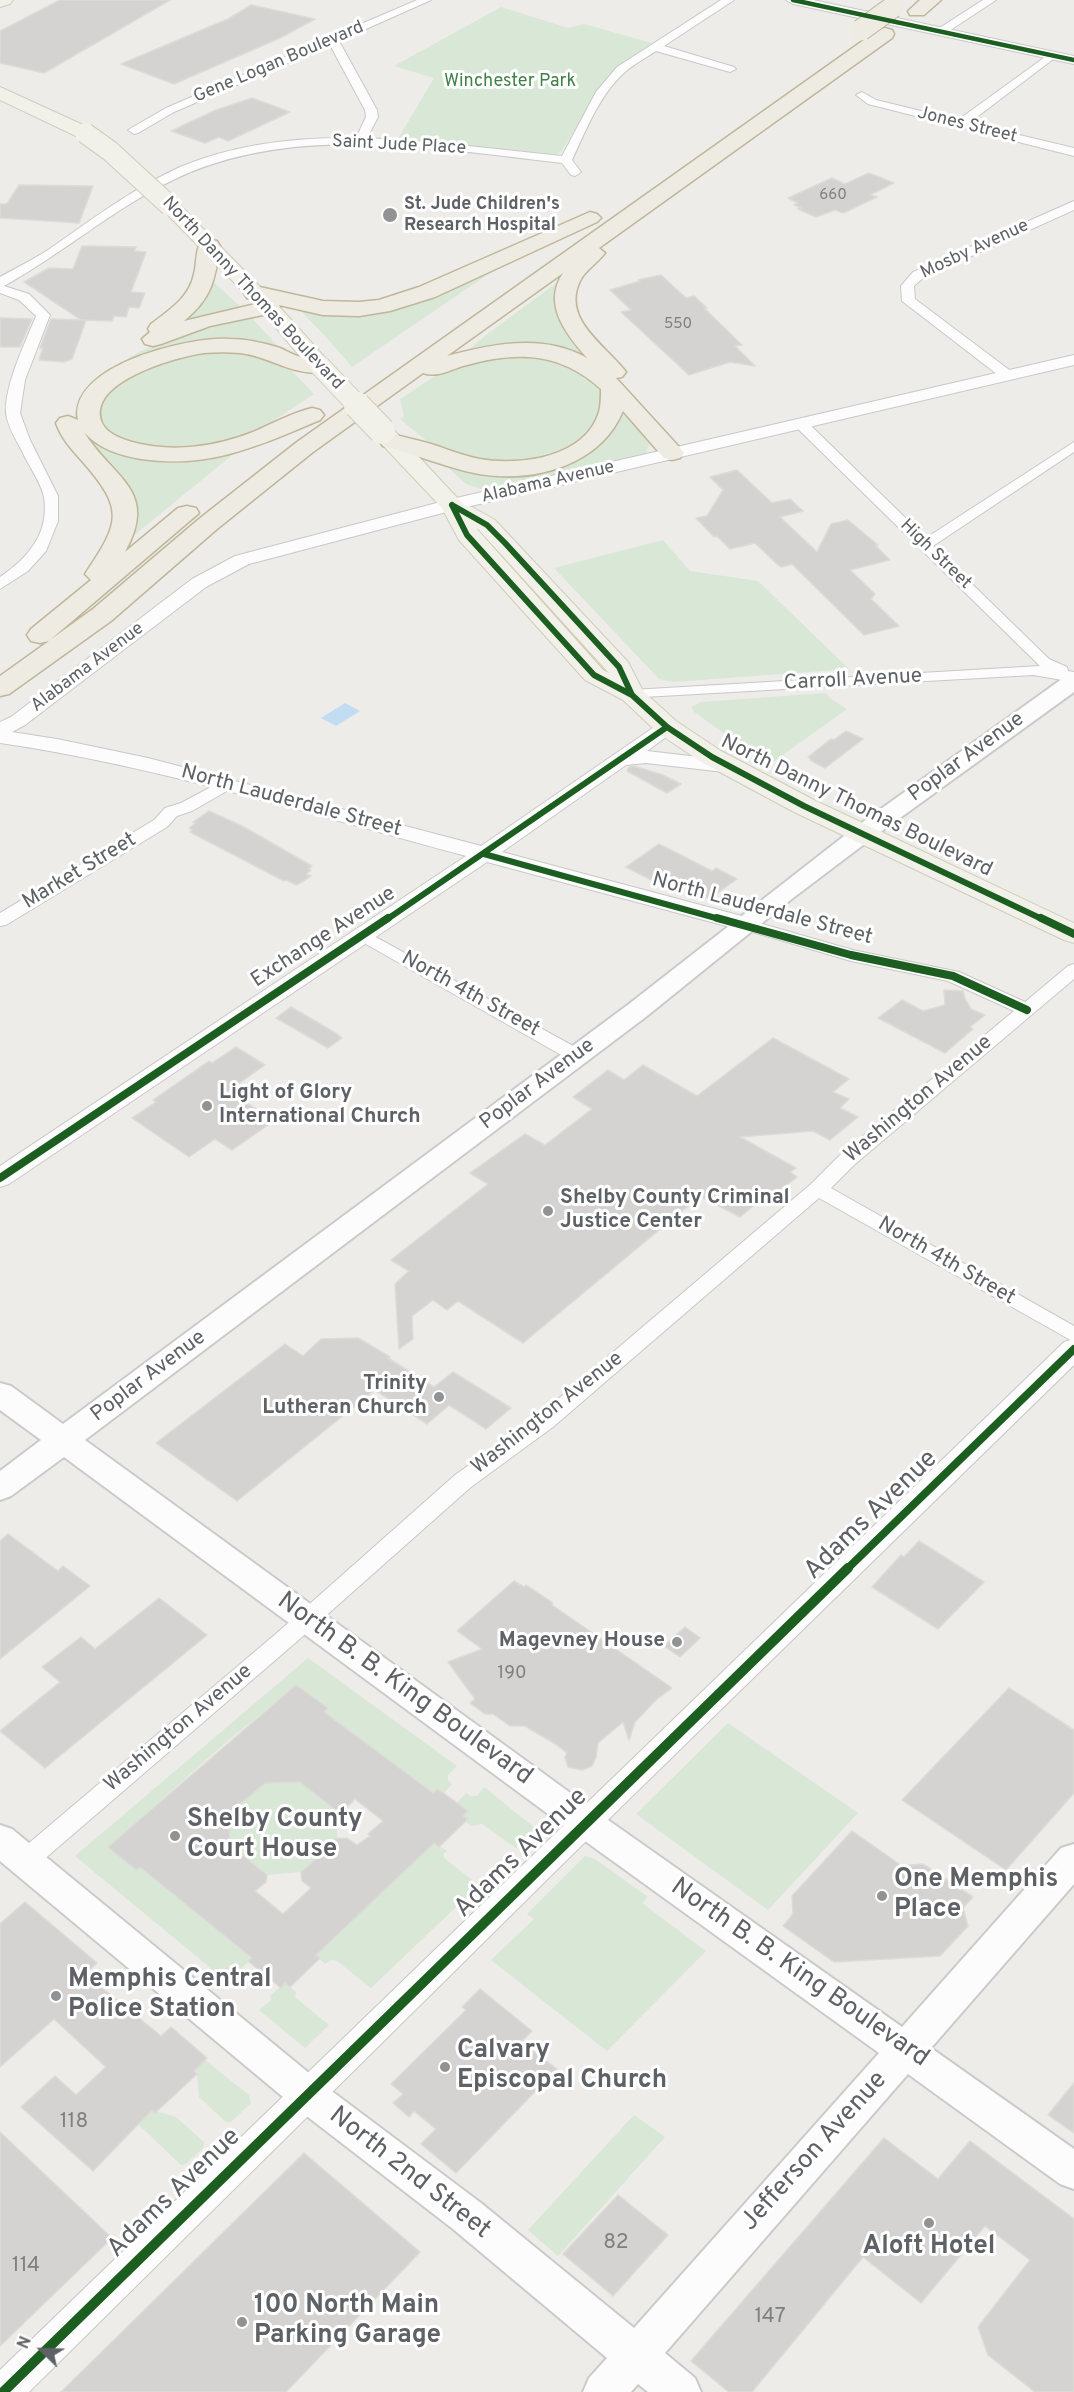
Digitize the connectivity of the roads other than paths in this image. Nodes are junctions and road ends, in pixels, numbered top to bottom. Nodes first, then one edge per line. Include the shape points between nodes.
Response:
1 (4, 0) edge
2 (426, 0) edge
3 (729, 0) edge
4 (793, 0) edge
5 (991, 0) edge
6 (0, 2) edge
7 (912, 4) edge
8 (942, 32) junction
9 (333, 40) junction
10 (654, 47) junction
11 (1052, 55) junction
12 (1074, 60) edge
13 (730, 69) dead end
14 (0, 93) edge
15 (862, 95) dead end
16 (960, 124) junction
17 (134, 130) dead end
18 (705, 139) dead end
19 (360, 141) junction
20 (1074, 152) edge
21 (566, 160) junction
22 (575, 172) dead end
23 (609, 205) dead end
24 (1074, 205) edge
25 (599, 225) junction
26 (209, 246) junction
27 (505, 279) dead end
28 (0, 283) edge
29 (0, 289) edge
30 (262, 300) junction
31 (144, 343) junction
32 (1074, 360) edge
33 (320, 366) junction
34 (1007, 375) junction
35 (374, 378) junction
36 (613, 389) junction
37 (312, 415) junction
38 (802, 425) junction
39 (386, 436) junction
40 (1074, 446) edge
41 (680, 452) junction
42 (452, 505) junction
43 (924, 544) junction
44 (0, 584) edge
45 (79, 603) junction
46 (0, 664) edge
47 (1074, 678) edge
48 (0, 688) edge
49 (632, 695) junction
50 (667, 727) junction
51 (0, 730) edge
52 (0, 737) edge
53 (621, 759) junction
54 (733, 767) junction
55 (226, 784) junction
56 (862, 834) junction
57 (484, 854) junction
58 (0, 921) edge
59 (745, 924) junction
60 (363, 934) junction
61 (1074, 934) edge
62 (1074, 970) edge
63 (1027, 1010) junction
64 (577, 1056) junction
65 (0, 1178) edge
66 (818, 1189) junction
67 (1074, 1335) edge
68 (1074, 1349) edge
69 (0, 1394) edge
70 (63, 1441) junction
71 (0, 1488) edge
72 (307, 1620) junction
73 (585, 1822) junction
74 (12, 1851) edge
75 (1074, 1859) edge
76 (907, 2050) junction
77 (308, 2095) junction
78 (1074, 2171) edge
79 (636, 2355) junction
80 (3, 2392) edge
81 (604, 2392) edge
82 (680, 2392) edge

1 - 6 main road
2 - 9 street, Gene Logan Boulevard
3 - 10 street
4 - 8 street
5 - 8 street
7 - 18 highway, bridge via 861,30
7 - 25 highway via 885,34
8 - 11 street
9 - 17 street, Gene Logan Boulevard via 170,110
9 - 19 street via 371,110 372,117
10 - 13 street
10 - 21 street via 621,69 602,92
11 - 12 street
11 - 16 street
14 - 26 main road, North Danny Thomas Boulevard, bridge via 85,133 110,151
15 - 16 street, Jones Street via 872,102
16 - 20 street, Jones Street
19 - 21 street, Saint Jude Place
19 - 28 street, Saint Jude Place via 293,144 235,154 173,175
21 - 22 street
23 - 25 highway
24 - 34 street, Mosby Avenue via 918,275 906,289 909,301
25 - 27 highway
25 - 30 highway via 382,306 323,308
25 - 35 highway
25 - 41 highway via 594,254 570,279 565,296 567,314 586,342
26 - 30 main road, North Danny Thomas Boulevard
26 - 31 highway via 199,292
29 - 44 street via 24,297 43,315 18,380 13,413 51,496 51,521 41,548 23,568
30 - 31 highway
30 - 33 main road, North Danny Thomas Boulevard
31 - 45 highway via 93,377 77,392 67,410 70,430 115,483 127,507 126,528 120,541
32 - 34 street, Alabama Avenue
33 - 37 highway via 292,362 243,346 181,349 120,375 94,397 88,412 98,434 115,444 170,456 235,447
33 - 39 main road, North Danny Thomas Boulevard, bridge
34 - 38 street, Alabama Avenue
35 - 36 highway via 468,356 515,350 575,360 594,370
35 - 37 highway
35 - 48 highway via 273,470 102,615
36 - 39 highway via 612,414 600,434 587,446 547,463 486,468
36 - 41 highway
37 - 45 highway via 240,469
38 - 41 street, Alabama Avenue
38 - 43 street, High Street
39 - 42 main road, North Danny Thomas Boulevard
40 - 43 street
41 - 42 street, Alabama Avenue
42 - 49 main road, North Danny Thomas Boulevard via 467,535 594,675
42 - 51 street, Alabama Avenue via 287,546 221,570 18,721
43 - 47 street, High Street via 1043,662
45 - 46 highway
47 - 49 street, Carroll Avenue via 1033,670
47 - 56 main road, Poplar Avenue
49 - 50 main road, North Danny Thomas Boulevard
50 - 53 street, Exchange Avenue
50 - 54 main road, North Danny Thomas Boulevard
52 - 55 street, North Lauderdale Street via 103,754
53 - 54 street via 646,757
53 - 57 street, Exchange Avenue
54 - 56 main road, North Danny Thomas Boulevard
55 - 57 street, North Lauderdale Street
55 - 58 street, Market Street via 186,807 186,812 170,822 160,823
56 - 59 main road, Poplar Avenue
56 - 61 main road, North Danny Thomas Boulevard
57 - 59 street, North Lauderdale Street
57 - 60 street, Exchange Avenue
59 - 63 street, North Lauderdale Street via 851,955 953,976
59 - 64 main road, Poplar Avenue
60 - 64 street, North 4th Street
60 - 65 street, Exchange Avenue
62 - 63 street, Washington Avenue
63 - 66 street, Washington Avenue via 847,1160
64 - 70 main road, Poplar Avenue
66 - 67 street, North 4th Street
66 - 72 street, Washington Avenue via 546,1421 464,1481
68 - 73 street, Adams Avenue
69 - 70 main road, North B. B. King Boulevard
70 - 71 main road, Poplar Avenue
70 - 72 main road, North B. B. King Boulevard
72 - 73 main road, North B. B. King Boulevard
72 - 74 street, Washington Avenue
73 - 76 main road, North B. B. King Boulevard
73 - 77 street, Adams Avenue
74 - 77 main road, North 2nd Street
75 - 76 main road, Jefferson Avenue
76 - 78 main road, North B. B. King Boulevard
76 - 79 main road, Jefferson Avenue
77 - 79 main road, North 2nd Street via 467,2216
77 - 80 street, Adams Avenue
79 - 81 main road, Jefferson Avenue
79 - 82 main road, North 2nd Street

